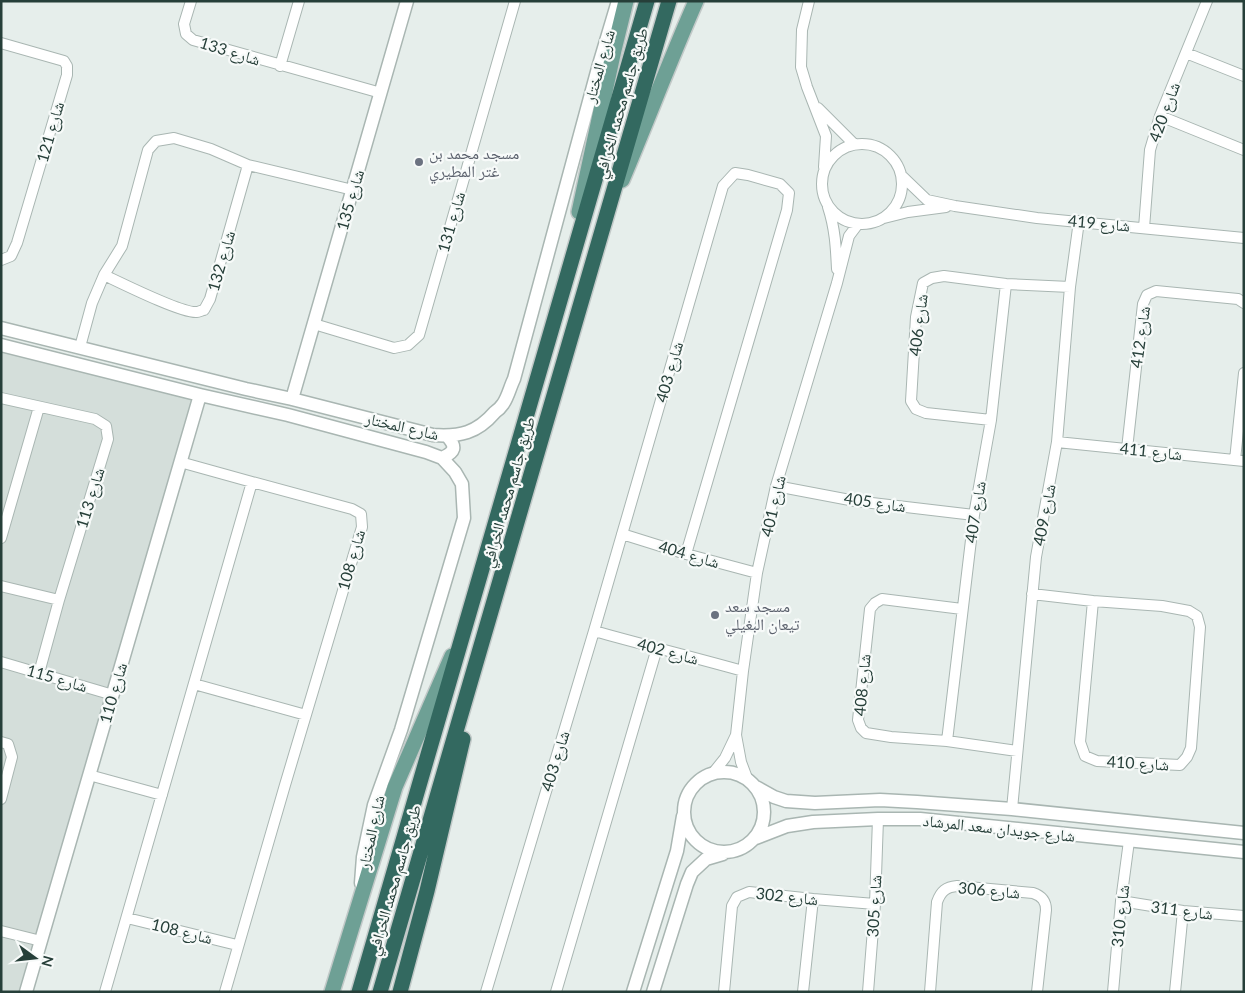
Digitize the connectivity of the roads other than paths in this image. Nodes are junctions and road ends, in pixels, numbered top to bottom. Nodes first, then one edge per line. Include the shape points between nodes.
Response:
1 (191, 1) edge
2 (299, 1) edge
3 (407, 1) edge
4 (515, 1) edge
5 (618, 1) edge
6 (626, 1) edge
7 (647, 1) edge
8 (669, 1) edge
9 (696, 1) edge
10 (809, 1) edge
11 (1207, 1) edge
12 (1, 43) edge
13 (1186, 53) junction
14 (280, 66) junction
15 (1244, 76) edge
16 (381, 93) junction
17 (813, 102) junction
18 (1160, 116) junction
19 (854, 144) junction
20 (1244, 150) edge
21 (248, 166) junction
22 (824, 172) junction
23 (901, 174) junction
24 (353, 190) junction
25 (827, 204) junction
26 (955, 206) junction
27 (882, 219) junction
28 (1079, 222) junction
29 (604, 223) junction
30 (858, 224) junction
31 (1144, 228) junction
32 (1244, 238) edge
33 (1, 260) edge
34 (104, 274) junction
35 (837, 283) junction
36 (1006, 284) junction
37 (1070, 288) junction
38 (563, 291) junction
39 (1244, 303) edge
40 (314, 324) junction
41 (1, 328) edge
42 (21, 332) junction
43 (49, 339) junction
44 (1, 345) edge
45 (80, 347) junction
46 (17, 349) junction
47 (44, 356) junction
48 (1244, 373) edge
49 (200, 395) junction
50 (1, 398) edge
51 (292, 399) junction
52 (39, 407) junction
53 (991, 420) junction
54 (447, 436) junction
55 (1057, 442) junction
56 (1127, 449) junction
57 (442, 458) junction
58 (1239, 460) edge
59 (180, 462) junction
60 (252, 482) junction
61 (776, 486) junction
62 (974, 515) junction
63 (622, 534) junction
64 (1, 538) edge
65 (686, 554) junction
66 (757, 573) junction
67 (1, 586) edge
68 (1032, 594) junction
69 (495, 598) junction
70 (59, 600) junction
71 (1094, 601) junction
72 (962, 609) junction
73 (469, 616) junction
74 (594, 631) junction
75 (656, 648) junction
76 (1, 662) edge
77 (743, 671) junction
78 (39, 673) junction
79 (194, 684) junction
80 (113, 694) junction
81 (306, 714) junction
82 (736, 734) junction
83 (947, 741) junction
84 (1, 742) edge
85 (1017, 751) junction
86 (713, 773) junction
87 (89, 775) junction
88 (747, 778) junction
89 (756, 787) junction
90 (162, 795) junction
91 (1, 799) edge
92 (684, 809) junction
93 (1012, 809) junction
94 (878, 819) junction
95 (1244, 829) edge
96 (1243, 833) edge
97 (756, 838) junction
98 (1129, 841) junction
99 (1244, 852) edge
100 (724, 853) junction
101 (813, 899) junction
102 (360, 901) junction
103 (1121, 902) junction
104 (875, 904) junction
105 (1183, 911) junction
106 (1244, 916) edge
107 (127, 918) junction
108 (1, 931) edge
109 (41, 941) junction
110 (237, 945) junction
111 (26, 992) edge
112 (105, 992) edge
113 (225, 992) edge
114 (332, 992) edge
115 (359, 992) edge
116 (380, 992) edge
117 (400, 992) edge
118 (486, 992) edge
119 (556, 992) edge
120 (633, 992) edge
121 (653, 992) edge
122 (724, 992) edge
123 (803, 992) edge
124 (868, 992) edge
125 (930, 992) edge
126 (1038, 992) edge
127 (1112, 992) edge
128 (1176, 992) edge

1 - 14 street, شارع 133 via 184,24 186,34 193,40
2 - 14 street, شارع 133
3 - 16 street, شارع 135
4 - 40 street, شارع 131 via 419,335 408,344 394,348
5 - 54 street, شارع المختار via 514,378 504,403 486,423 464,434
6 - 38 main road
7 - 38 highway, طريق جاسم محمد الخرافي
8 - 29 highway, طريق جاسم محمد الخرافي
9 - 29 main road
10 - 17 street via 802,30 801,67
11 - 13 street, شارع 420
12 - 33 street, شارع 121 via 60,59 64,61 67,74 17,243 11,256
13 - 15 street
13 - 18 street, شارع 420
14 - 16 street, شارع 133
16 - 24 street, شارع 135
17 - 19 street
17 - 22 street via 826,136
18 - 20 street
18 - 31 street, شارع 420 via 1150,150
19 - 22 street via 841,149 830,159
19 - 23 street via 869,144 884,150 895,160
21 - 24 street
21 - 34 street via 212,149 174,138 156,141 148,150 122,246
21 - 34 street, شارع 132 via 204,310 195,312 176,307
22 - 25 street via 822,188
23 - 26 street, شارع 419 via 927,200
23 - 27 street via 902,190 895,207
24 - 40 street, شارع 135
25 - 30 street via 840,218
25 - 35 street, شارع 401 via 833,221
26 - 27 street, شارع 419
26 - 28 street, شارع 419
27 - 30 street
28 - 31 street, شارع 419
28 - 37 street, شارع 409
29 - 69 highway, طريق جاسم محمد الخرافي
30 - 35 street, شارع 401 via 850,236
31 - 32 street, شارع 419
34 - 45 street
35 - 61 street, شارع 401
36 - 37 street, شارع 406
36 - 53 street, شارع 407
36 - 53 street, شارع 406 via 944,276 932,278 923,283 916,317 911,401 916,409 926,413
37 - 55 street, شارع 409
38 - 73 highway, طريق جاسم محمد الخرافي
39 - 56 street, شارع 412 via 1238,299 1156,291 1147,295 1143,304
40 - 51 street, شارع 135
41 - 42 street, شارع المختار
42 - 43 street, شارع المختار
42 - 46 street via 27,344
43 - 45 street, شارع المختار
43 - 47 street via 38,347
44 - 46 street, شارع المختار
45 - 51 street, شارع المختار
46 - 47 street, شارع المختار
47 - 49 street, شارع المختار
48 - 58 street
49 - 57 street, شارع المختار
49 - 59 street, شارع 110
50 - 52 street, شارع 113
51 - 54 street, شارع المختار
52 - 64 street
52 - 70 street, شارع 113 via 95,419 106,426 108,439
53 - 62 street, شارع 407
54 - 57 street via 453,442 453,449
55 - 56 street, شارع 411
55 - 68 street, شارع 409
56 - 58 street, شارع 411
57 - 102 street, شارع المختار via 462,484 464,518 401,730 374,805 363,857
59 - 60 street, شارع 108
59 - 80 street, شارع 110
60 - 79 street
60 - 81 street, شارع 108 via 361,514 362,527
61 - 62 street, شارع 405 via 855,501
61 - 66 street, شارع 401
62 - 72 street, شارع 407
63 - 65 street, شارع 404
63 - 65 street, شارع 403 via 723,186 735,173 780,184 789,193 787,210
63 - 74 street, شارع 403
65 - 66 street, شارع 404
66 - 77 street, شارع 401
67 - 70 street
68 - 71 street, شارع 410
68 - 85 street, شارع 409
69 - 116 highway, طريق جاسم محمد الخرافي
69 - 117 highway via 461,750
70 - 78 street, شارع 113
71 - 71 street, شارع 410 via 1162,606 1189,611 1197,616 1200,627 1190,748 1180,766 1097,761 1086,756 1080,742
72 - 83 street, شارع 407
72 - 83 street, شارع 408 via 882,600 870,608 858,720 861,728 866,733 891,737
73 - 102 main road via 395,787
73 - 115 highway, طريق جاسم محمد الخرافي
74 - 75 street, شارع 402
74 - 118 street, شارع 403
75 - 77 street, شارع 402
75 - 119 street
76 - 78 street, شارع 115
77 - 82 street, شارع 401
78 - 80 street, شارع 115
79 - 81 street
79 - 90 street
80 - 87 street, شارع 110
81 - 110 street, شارع 108
82 - 86 street, شارع 401 via 725,758
82 - 88 street, شارع 401
83 - 85 street, شارع 408
84 - 91 street via 8,744 12,757
85 - 93 street, شارع 409
86 - 88 street via 736,773
86 - 92 street via 693,787
87 - 90 street
87 - 109 street, شارع 110
88 - 89 street
89 - 93 street, شارع جويدان سعد المرشاد via 786,801 880,800
89 - 97 street via 763,799 765,813
90 - 107 street
92 - 100 street via 686,826 694,840 713,852
92 - 120 street via 677,851
93 - 96 street, شارع جويدان سعد المرشاد
94 - 97 street, شارع جويدان سعد المرشاد via 813,822 788,826
94 - 98 street, شارع جويدان سعد المرشاد via 920,820
94 - 104 street, شارع 305
95 - 96 street
97 - 100 street via 747,846
98 - 99 street, شارع جويدان سعد المرشاد
98 - 103 street, شارع 310
100 - 121 street via 706,859 692,872
101 - 104 street, شارع 302
101 - 122 street, شارع 302 via 749,892 737,897 732,906
101 - 123 street
102 - 114 main road
103 - 105 street, شارع 311
103 - 127 street, شارع 310
104 - 124 street, شارع 305
105 - 106 street, شارع 311
105 - 128 street
107 - 110 street, شارع 108
107 - 112 street
108 - 109 street
109 - 111 street, شارع 110
110 - 113 street, شارع 108
125 - 126 street, شارع 306 via 937,902 950,886 1033,893 1043,899 1046,910

